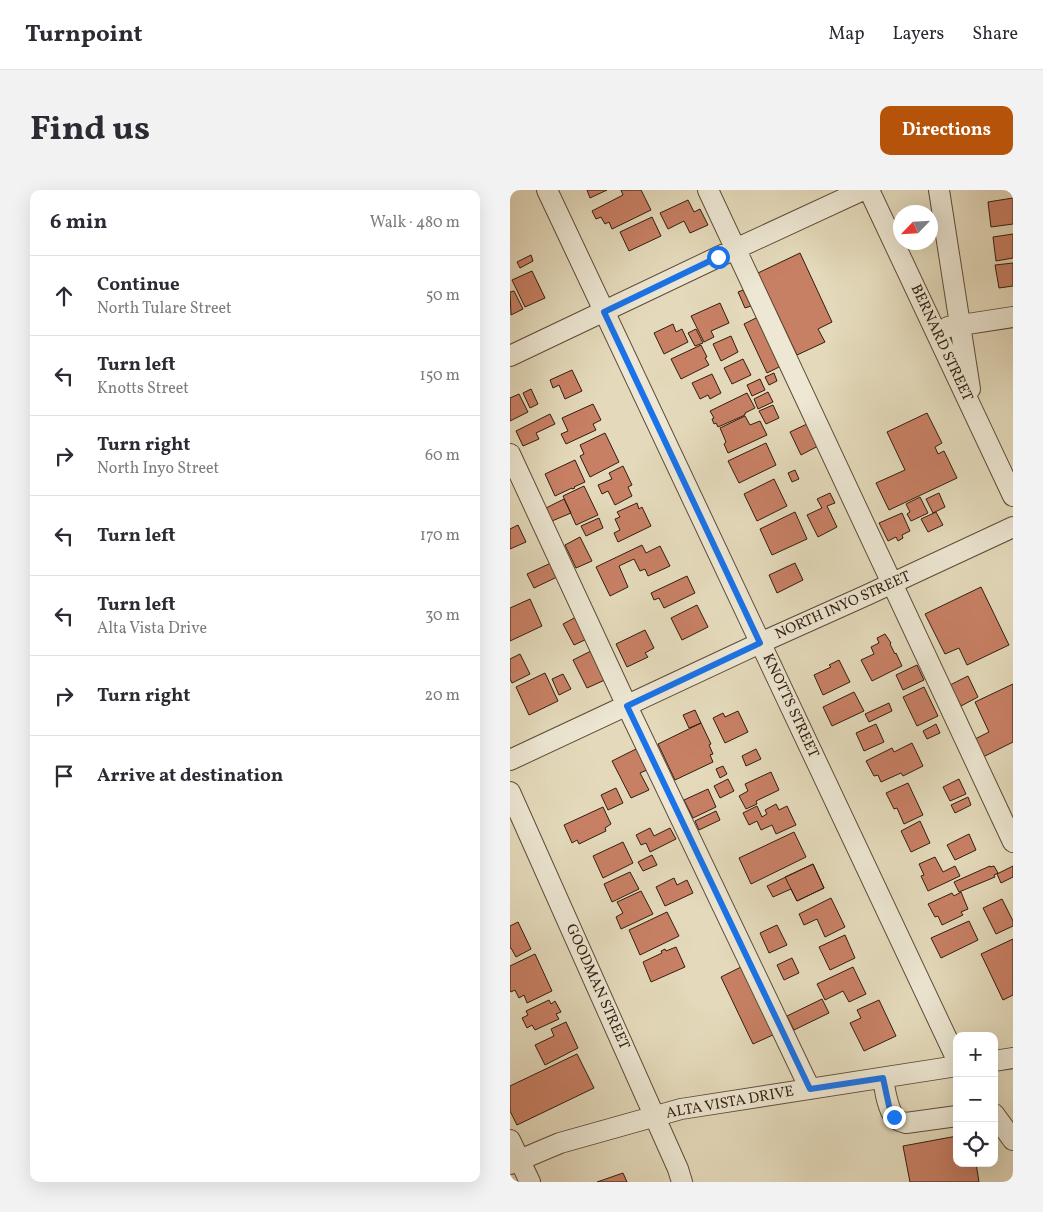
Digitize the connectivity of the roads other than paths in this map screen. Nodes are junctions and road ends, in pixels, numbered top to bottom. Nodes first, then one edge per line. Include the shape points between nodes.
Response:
1 (547, 190) edge
2 (708, 190) edge
3 (863, 190) edge
4 (869, 190) edge
5 (940, 190) edge
6 (736, 249) junction
7 (604, 312) junction
8 (1013, 317) edge
9 (960, 326) junction
10 (935, 329) junction
11 (510, 356) edge
12 (973, 410) junction
13 (510, 454) edge
14 (1013, 496) edge
15 (1013, 528) edge
16 (893, 583) junction
17 (760, 643) junction
18 (627, 706) junction
19 (510, 760) edge
20 (510, 792) edge
21 (1013, 842) edge
22 (953, 1052) edge
23 (1013, 1058) edge
24 (998, 1060) edge
25 (953, 1067) edge
26 (883, 1078) junction
27 (810, 1089) junction
28 (655, 1116) junction
29 (953, 1117) edge
30 (998, 1119) edge
31 (510, 1140) edge
32 (1013, 1140) edge
33 (515, 1161) edge
34 (530, 1182) edge
35 (682, 1182) edge

1 - 7 street, KNOTTS STREET
2 - 6 street
3 - 6 street
4 - 10 street, BERNARD STREET
5 - 9 street
6 - 7 street
6 - 16 street
7 - 11 street
7 - 17 street, KNOTTS STREET
8 - 9 street
9 - 10 street
9 - 12 street
10 - 12 street, BERNARD STREET
12 - 14 street, BERNARD STREET
13 - 18 street
15 - 16 street, NORTH INYO STREET
16 - 17 street, NORTH INYO STREET
16 - 21 street
17 - 18 street, NORTH INYO STREET
17 - 22 street, KNOTTS STREET
18 - 19 street, NORTH INYO STREET
18 - 27 street
20 - 28 street, GOODMAN STREET
23 - 24 street
25 - 26 street, ALTA VISTA DRIVE
26 - 27 street, ALTA VISTA DRIVE
26 - 29 street via 889,1106 900,1122
27 - 28 street, ALTA VISTA DRIVE
28 - 33 street, ALTA VISTA DRIVE via 560,1143
28 - 35 street, GOODMAN STREET
30 - 32 street
31 - 33 street
33 - 34 street

